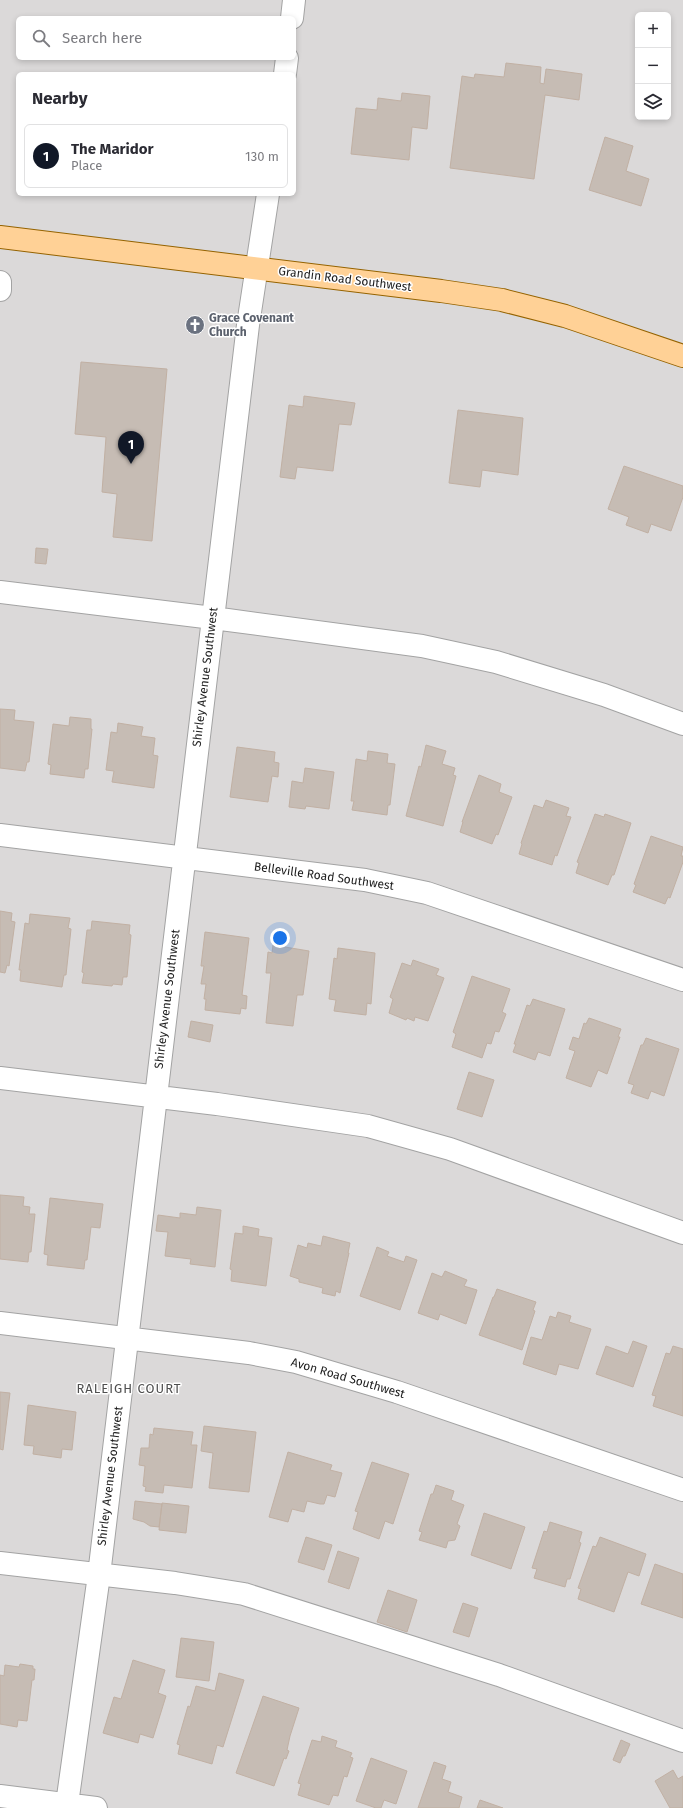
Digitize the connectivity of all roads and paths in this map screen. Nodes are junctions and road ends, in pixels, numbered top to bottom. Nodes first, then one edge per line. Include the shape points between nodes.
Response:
1 (294, 0) edge
2 (292, 16) edge
3 (287, 60) edge
4 (285, 72) edge
5 (268, 196) edge
6 (0, 237) edge
7 (256, 268) junction
8 (0, 282) edge
9 (0, 290) edge
10 (683, 356) edge
11 (0, 592) edge
12 (213, 618) junction
13 (683, 724) edge
14 (0, 835) edge
15 (184, 857) junction
16 (683, 980) edge
17 (0, 1078) edge
18 (155, 1098) junction
19 (683, 1233) edge
20 (0, 1323) edge
21 (126, 1338) junction
22 (683, 1490) edge
23 (0, 1563) edge
24 (99, 1575) junction
25 (683, 1741) edge
26 (0, 1796) edge
27 (67, 1804) junction
28 (96, 1808) edge

1 - 2 street
3 - 4 street
5 - 7 street, Shirley Avenue Southwest
6 - 7 main road, Grandin Road Southwest
7 - 10 main road, Grandin Road Southwest via 502,300 565,316
7 - 12 street, Shirley Avenue Southwest
8 - 9 street
11 - 12 street
12 - 13 street via 422,646 496,662 604,695
12 - 15 street, Shirley Avenue Southwest
14 - 15 street, Belleville Road Southwest
15 - 16 street, Belleville Road Southwest via 365,880 426,893
15 - 18 street, Shirley Avenue Southwest
17 - 18 street
18 - 19 street via 217,1104 368,1126 450,1149
18 - 21 street, Shirley Avenue Southwest
20 - 21 street, Avon Road Southwest
21 - 22 street, Avon Road Southwest via 296,1362 397,1392
21 - 24 street, Shirley Avenue Southwest
23 - 24 street
24 - 25 street via 244,1594 499,1675
24 - 27 street, Shirley Avenue Southwest
26 - 27 street
27 - 28 street

